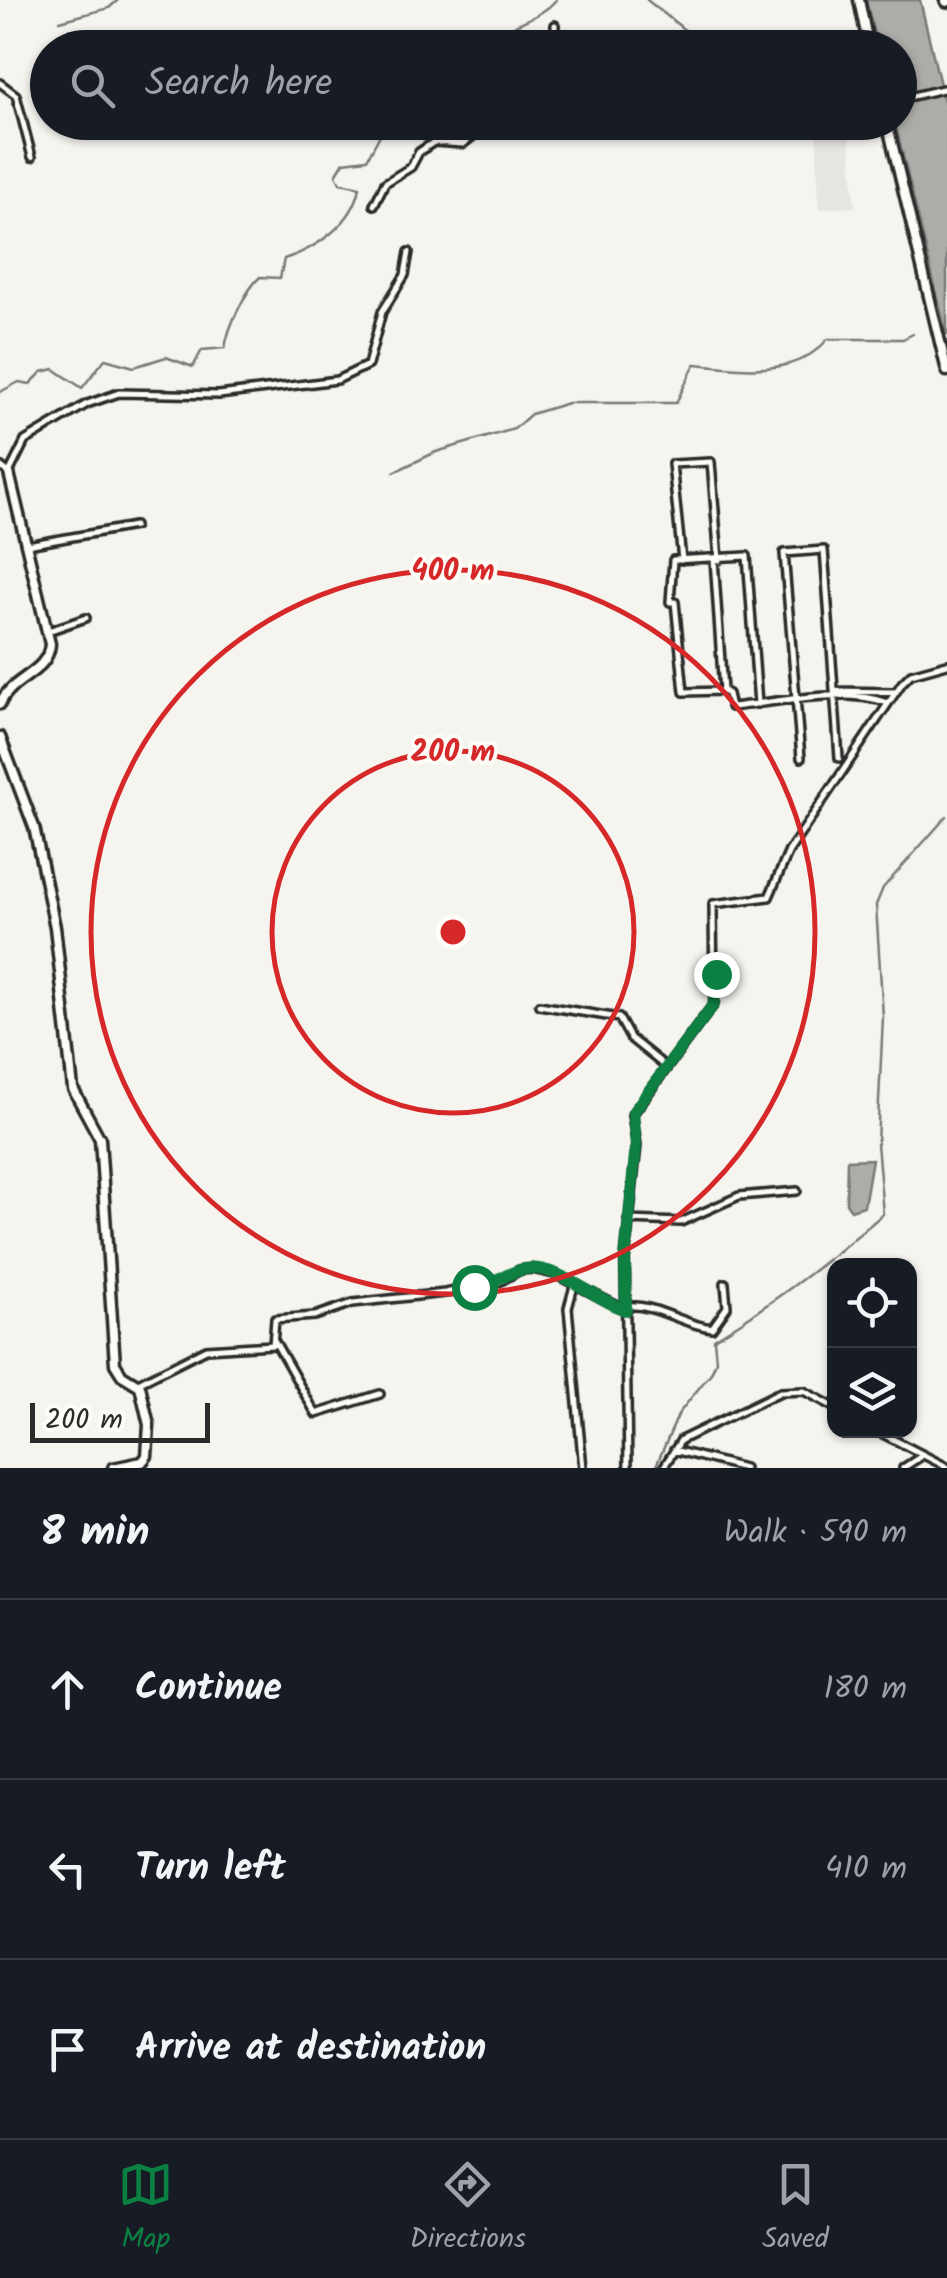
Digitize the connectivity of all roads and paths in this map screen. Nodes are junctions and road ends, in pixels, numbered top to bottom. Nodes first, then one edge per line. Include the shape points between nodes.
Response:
1 (859, 0) edge
2 (556, 25) dead end
3 (556, 30) edge
4 (865, 30) edge
5 (0, 83) edge
6 (946, 88) edge
7 (917, 95) edge
8 (467, 140) edge
9 (892, 140) edge
10 (32, 157) dead end
11 (374, 205) dead end
12 (409, 252) dead end
13 (947, 371) edge
14 (0, 466) edge
15 (9, 472) junction
16 (134, 526) dead end
17 (27, 545) junction
18 (682, 560) junction
19 (717, 560) junction
20 (86, 618) dead end
21 (48, 630) junction
22 (947, 664) edge
23 (723, 691) junction
24 (895, 692) junction
25 (835, 694) junction
26 (796, 701) junction
27 (888, 703) junction
28 (0, 704) edge
29 (758, 704) junction
30 (0, 737) edge
31 (800, 758) dead end
32 (840, 758) dead end
33 (538, 1005) dead end
34 (666, 1068) junction
35 (797, 1191) dead end
36 (628, 1220) junction
37 (725, 1283) dead end
38 (574, 1286) junction
39 (626, 1308) junction
40 (274, 1340) junction
41 (138, 1383) junction
42 (380, 1394) dead end
43 (827, 1404) edge
44 (888, 1438) edge
45 (674, 1450) junction
46 (920, 1457) junction
47 (947, 1467) edge
48 (113, 1468) edge
49 (583, 1468) edge
50 (628, 1468) edge
51 (664, 1468) edge
52 (744, 1468) edge
53 (903, 1468) edge

1 - 4 street
2 - 3 street
5 - 10 street via 16,96
6 - 7 street
8 - 11 street via 434,142 419,152 411,167 385,182
9 - 13 street
12 - 15 street via 368,365 338,380 219,395 119,393 25,441
14 - 15 street
15 - 17 street
16 - 17 street
17 - 21 street
18 - 19 street
18 - 19 street via 672,464 711,462
18 - 23 street via 673,560 670,602 684,692
19 - 23 street
19 - 29 street via 746,556
20 - 21 street
21 - 28 street via 45,662 8,689
22 - 24 street via 911,674
23 - 29 street via 731,706
24 - 25 street
24 - 27 street
25 - 26 street
25 - 26 street via 824,550 784,553
25 - 27 street
25 - 32 street
26 - 29 street
26 - 31 street
27 - 34 street via 790,851 769,897 715,900 715,1000
30 - 41 street via 34,828 62,963 73,1088 100,1140 116,1364
33 - 34 street via 619,1018 630,1038
34 - 36 street via 633,1112
35 - 36 street via 739,1196 681,1222
36 - 39 street
37 - 39 street via 727,1307 712,1328 644,1307
38 - 39 street
38 - 40 street via 546,1271 520,1270 500,1282 275,1320
38 - 49 street via 568,1308
39 - 50 street
40 - 41 street via 273,1346 206,1349
40 - 42 street via 316,1414
41 - 48 street via 149,1450 142,1462
43 - 45 street via 792,1388 681,1440
44 - 46 street
45 - 51 street
45 - 52 street
46 - 47 street
46 - 53 street

